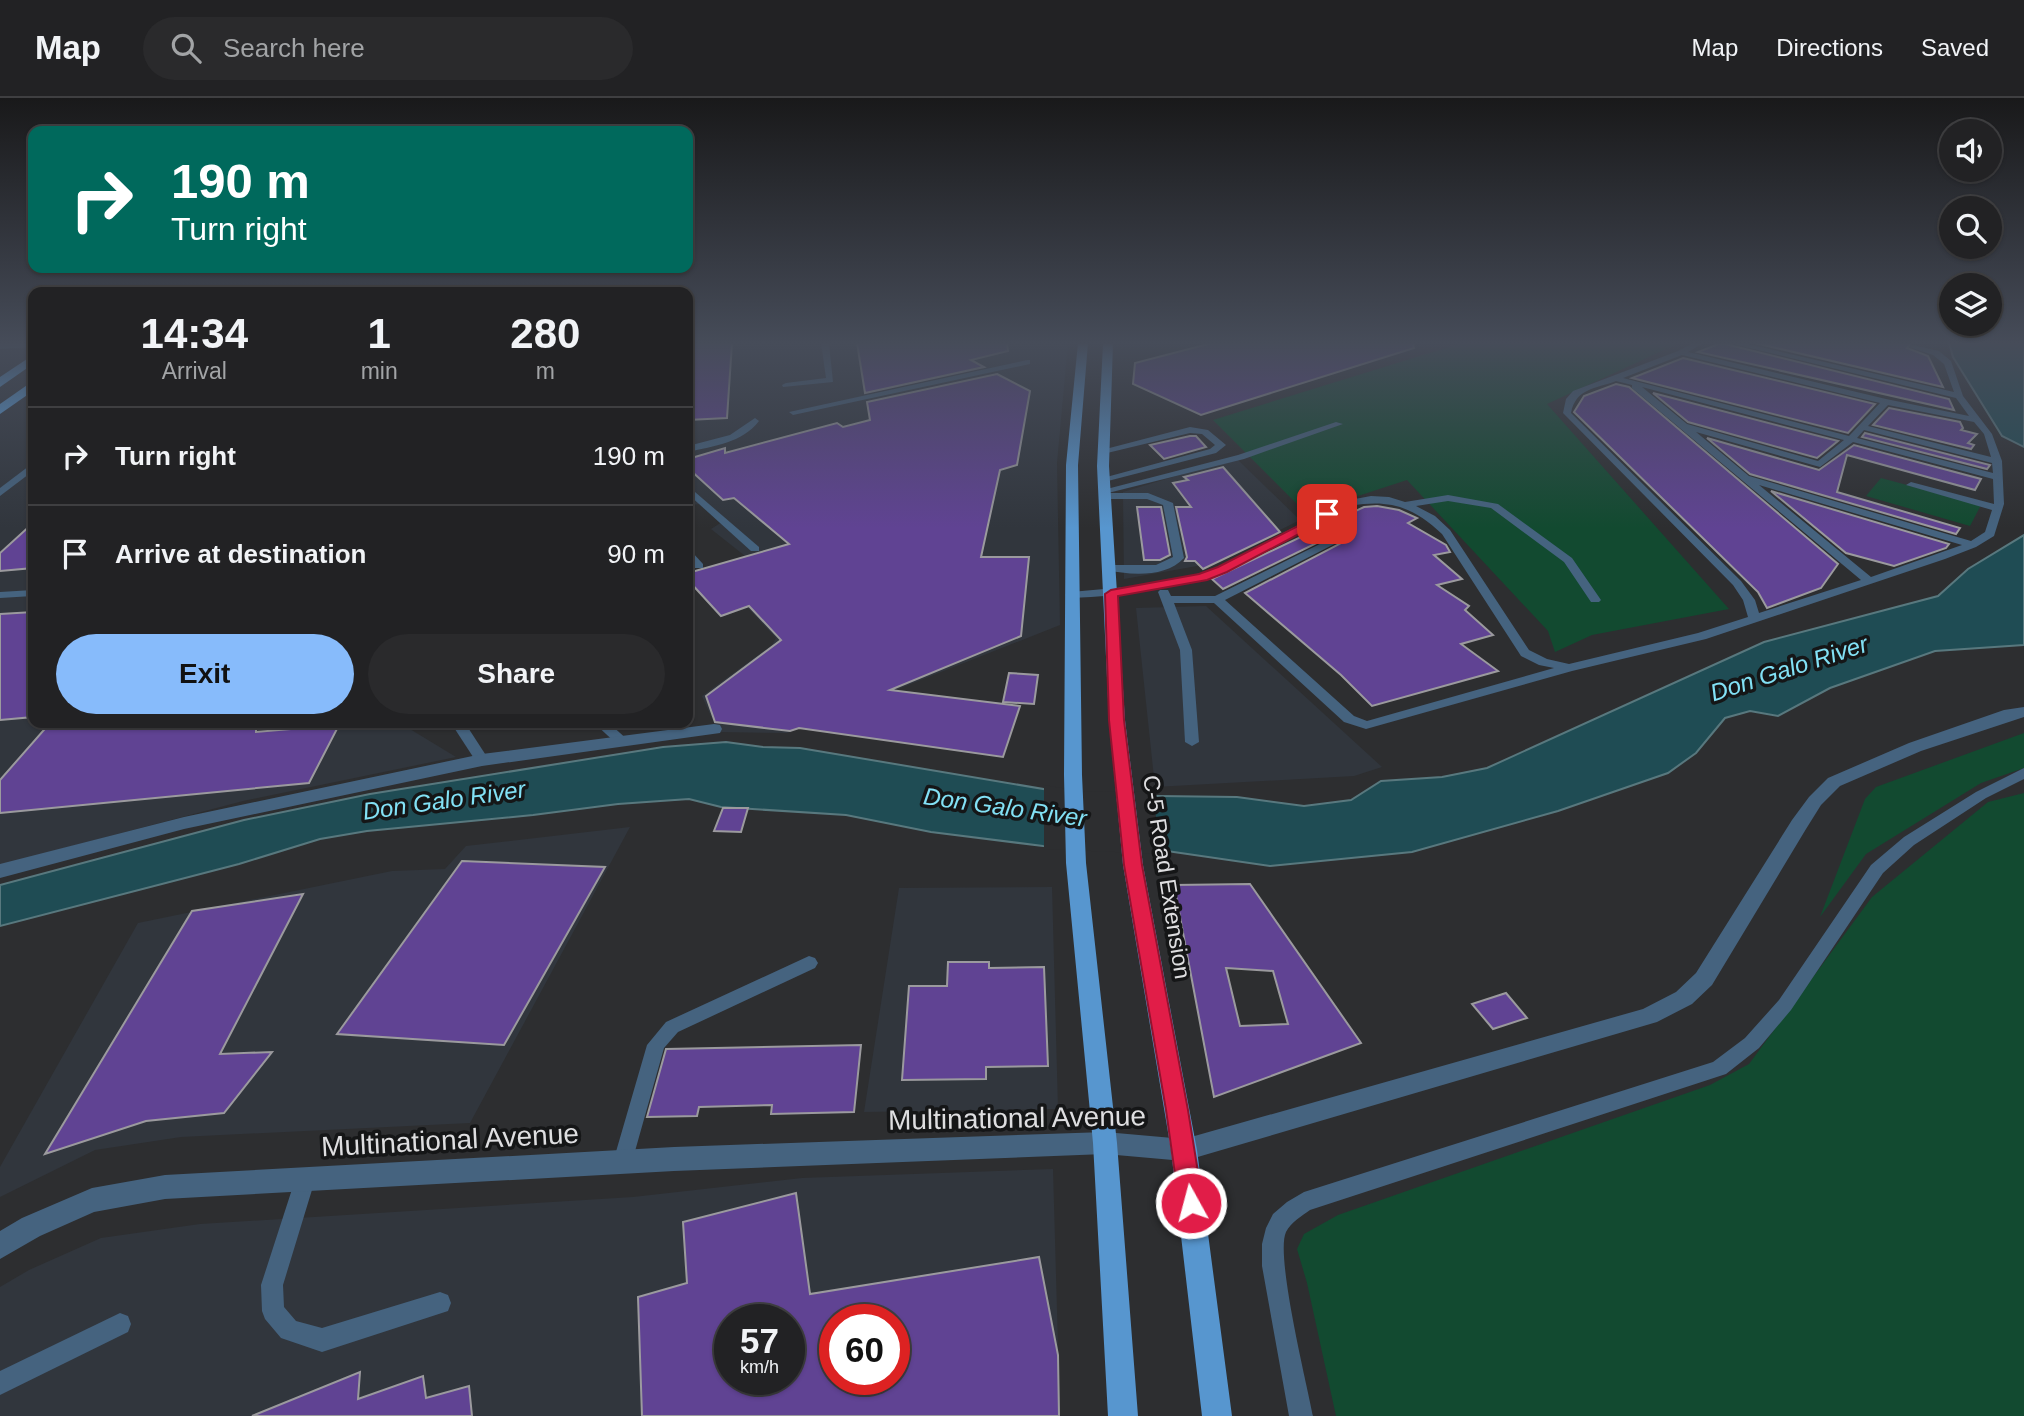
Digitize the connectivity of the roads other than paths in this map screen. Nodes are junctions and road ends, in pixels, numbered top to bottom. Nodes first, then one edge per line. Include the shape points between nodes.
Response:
1 (834, 405) edge
2 (1089, 405) edge
3 (1106, 405) edge
4 (1569, 405) edge
5 (1657, 405) edge
6 (1714, 405) edge
7 (1884, 405) edge
8 (1899, 405) edge
9 (1966, 405) edge
10 (793, 412) dead end
11 (1979, 420) junction
12 (755, 421) dead end
13 (1339, 424) dead end
14 (1683, 426) junction
15 (1862, 427) junction
16 (1850, 440) junction
17 (693, 448) edge
18 (1104, 451) junction
19 (1997, 461) junction
20 (28, 470) edge
21 (1095, 475) junction
22 (1744, 476) junction
23 (1997, 477) junction
24 (1911, 485) dead end
25 (693, 493) edge
26 (0, 494) edge
27 (1405, 505) junction
28 (1998, 509) junction
29 (1344, 536) dead end
30 (1972, 545) junction
31 (755, 549) dead end
32 (693, 559) edge
33 (699, 566) dead end
34 (1110, 568) junction
35 (1155, 568) junction
36 (1869, 581) junction
37 (1161, 586) junction
38 (28, 593) edge
39 (1111, 594) junction
40 (0, 595) edge
41 (1071, 595) junction
42 (1217, 599) junction
43 (1168, 600) junction
44 (1595, 600) dead end
45 (1754, 620) junction
46 (1567, 668) junction
47 (2024, 712) edge
48 (461, 728) edge
49 (607, 728) edge
50 (715, 729) dead end
51 (623, 742) junction
52 (1192, 742) dead end
53 (482, 760) junction
54 (2024, 773) edge
55 (0, 871) edge
56 (810, 963) dead end
57 (1105, 1143) junction
58 (1184, 1150) junction
59 (623, 1162) junction
60 (305, 1180) junction
61 (0, 1246) edge
62 (440, 1303) dead end
63 (120, 1324) dead end
64 (0, 1382) edge
65 (1123, 1416) edge
66 (1217, 1416) edge
67 (1301, 1416) edge

1 - 10 lane
2 - 21 main road, C-5 Road Extension
3 - 18 main road, C-5 Road Extension
4 - 45 lane via 1567,413 1737,583 1750,599
5 - 14 lane
6 - 16 lane
7 - 15 lane
8 - 11 lane
9 - 11 lane
11 - 19 lane
12 - 17 lane via 736,436
13 - 21 lane via 1241,457
14 - 16 lane via 1820,464
14 - 22 lane
15 - 16 lane
15 - 19 lane
16 - 23 lane
18 - 21 main road, C-5 Road Extension
18 - 21 lane via 1190,430 1205,432 1221,445 1213,451
19 - 23 lane
20 - 26 lane
21 - 34 main road, C-5 Road Extension
21 - 35 lane via 1168,503 1179,558 1170,566
21 - 41 main road, C-5 Road Extension
22 - 30 lane
22 - 36 lane
23 - 28 lane
24 - 28 lane
25 - 31 lane
27 - 37 lane via 1371,499 1348,503 1223,569
27 - 44 lane via 1448,498 1493,506 1568,560
27 - 46 lane via 1446,532 1525,653
28 - 30 lane via 1990,534
29 - 42 lane
30 - 36 lane
32 - 33 lane
34 - 35 lane
34 - 39 main road, C-5 Road Extension
35 - 37 lane
36 - 45 lane
37 - 39 lane
37 - 43 lane
38 - 40 lane
39 - 41 lane
39 - 58 main road, C-5 Road Extension via 1117,720 1133,865
41 - 57 main road, C-5 Road Extension via 1076,863
42 - 43 lane
42 - 46 lane via 1356,723 1366,725
43 - 52 lane via 1186,650
45 - 46 lane
47 - 58 street, Multinational Avenue via 1915,747 1834,782 1799,825 1704,979 1684,998 1650,1016
48 - 53 lane
49 - 51 lane
50 - 51 street
51 - 53 street
53 - 55 street via 184,823
54 - 67 lane via 1909,841 1877,869 1785,1005 1752,1043 1719,1068 1304,1202 1287,1213 1277,1224 1272,1241 1273,1266
56 - 59 lane via 663,1034 652,1057
57 - 58 street, Multinational Avenue
57 - 59 street, Multinational Avenue
57 - 65 main road, C-5 Road Extension
58 - 66 main road, C-5 Road Extension
59 - 60 street, Multinational Avenue
60 - 61 street, Multinational Avenue via 164,1187 92,1200
60 - 62 lane via 272,1285 273,1311 289,1330 322,1340
63 - 64 lane

